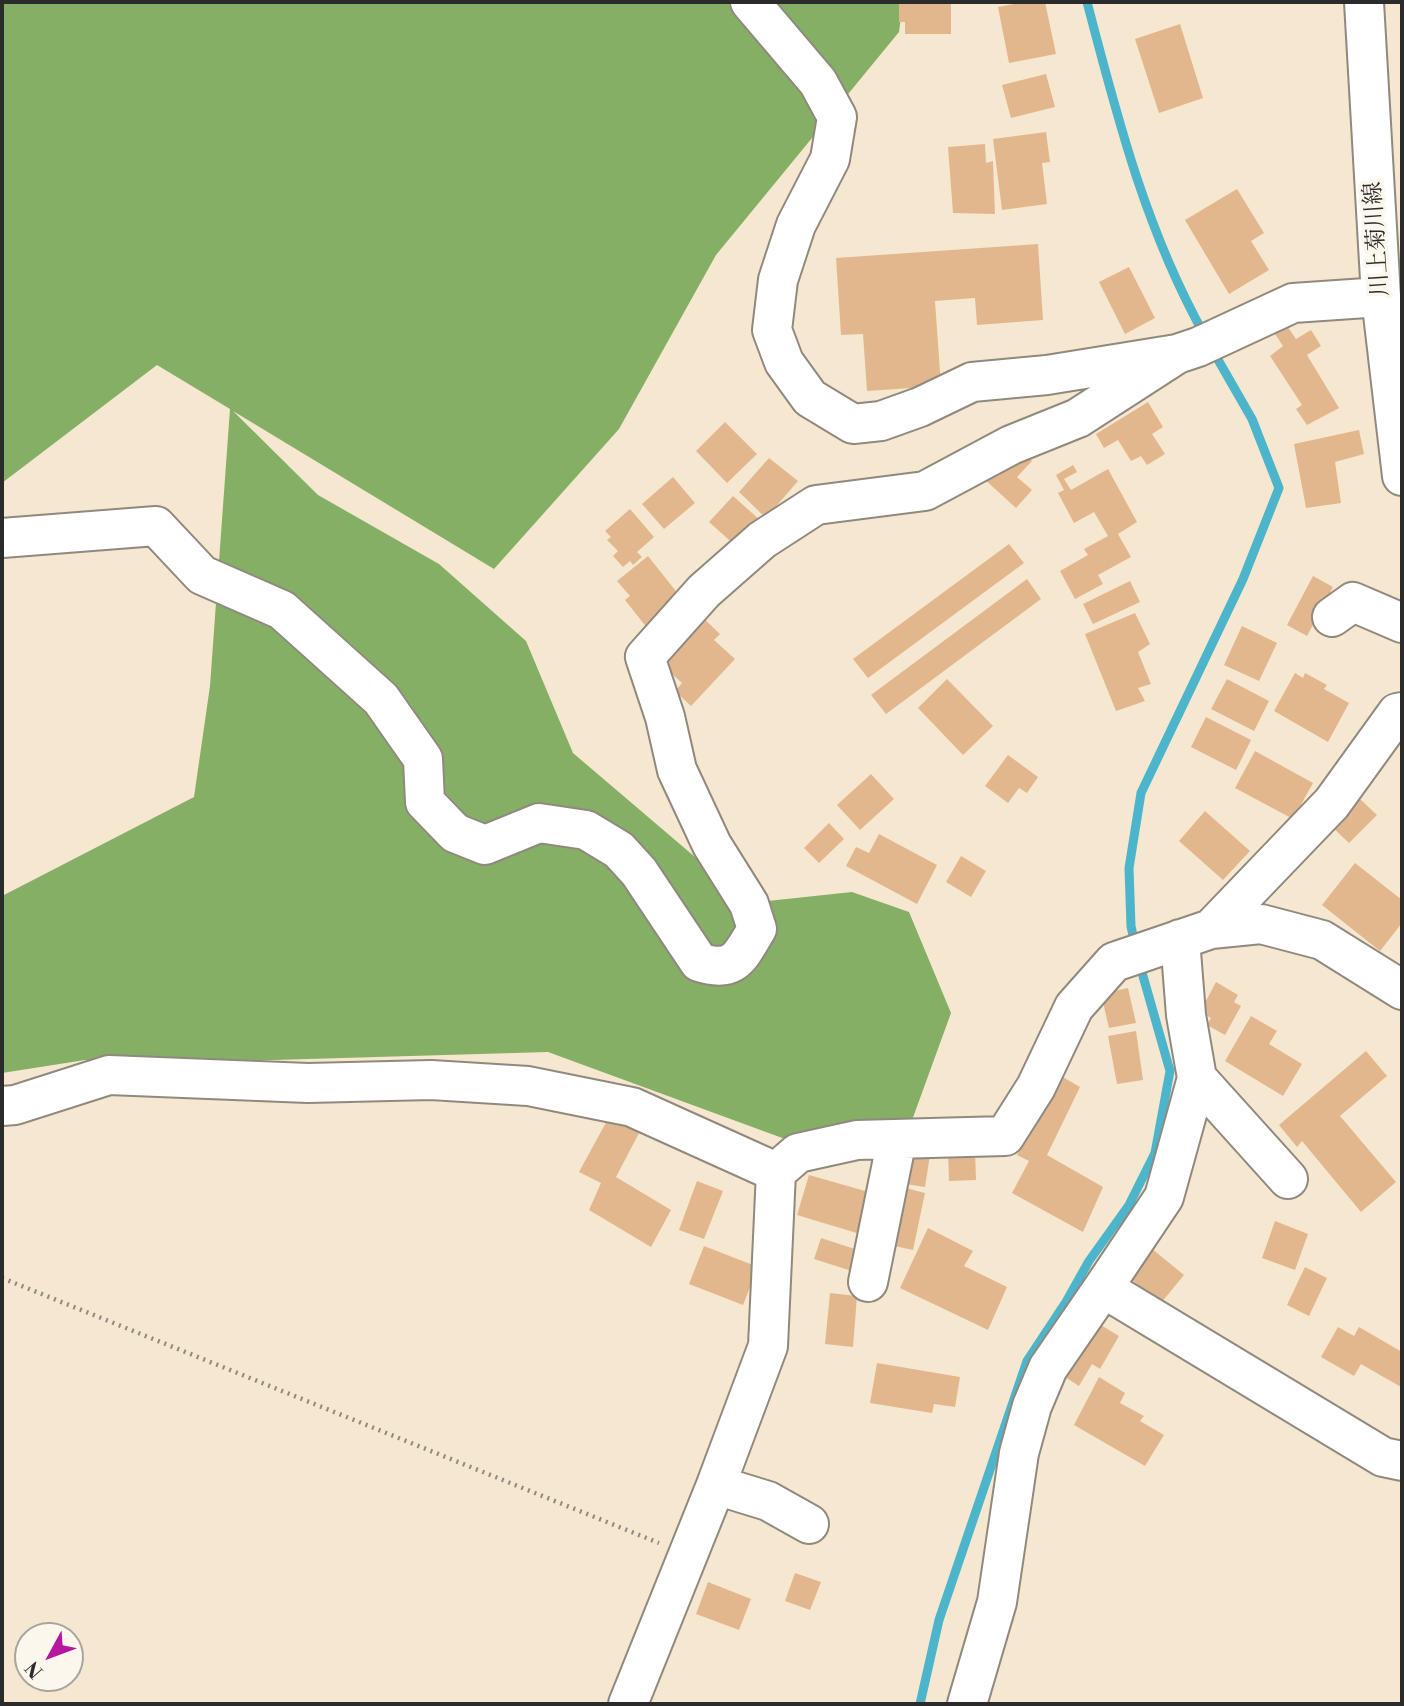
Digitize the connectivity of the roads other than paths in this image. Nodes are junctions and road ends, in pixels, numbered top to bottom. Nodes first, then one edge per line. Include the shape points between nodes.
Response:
1 (750, 2) edge
2 (1364, 2) edge
3 (1381, 297) junction
4 (1200, 345) junction
5 (1402, 476) edge
6 (2, 538) edge
7 (1332, 617) dead end
8 (1402, 623) edge
9 (1402, 712) edge
10 (1183, 938) junction
11 (1402, 990) edge
12 (1197, 1079) junction
13 (2, 1106) edge
14 (897, 1139) junction
15 (776, 1172) junction
16 (1288, 1179) dead end
17 (868, 1282) dead end
18 (1103, 1288) junction
19 (1402, 1461) edge
20 (716, 1485) junction
21 (809, 1524) dead end
22 (628, 1704) edge
23 (967, 1704) edge

1 - 4 street via 818,82 838,117 831,159 796,225 778,280 772,330 784,362 810,398 853,424 881,421 972,382 1047,375
2 - 3 street, 川上菊川線
3 - 4 street via 1293,303
3 - 5 street, 川上菊川線
4 - 6 street via 1077,418 1012,445 925,491 816,505 762,540 704,591 645,657 677,770 712,845 749,904 757,929 741,958 713,967 699,962 619,850 586,830 539,823 485,845 455,833 425,802 423,759 381,699 282,610 202,575 156,526
7 - 8 street via 1353,602
9 - 10 street via 1332,803
10 - 11 street via 1261,924 1322,940
10 - 12 street via 1186,1015
10 - 14 street via 1114,962 1074,1007 1036,1087 1005,1136
12 - 16 street
12 - 18 street via 1164,1197
13 - 15 street via 109,1075 528,1086 632,1107
14 - 15 street via 857,1140 798,1153
14 - 17 street
15 - 20 street via 768,1346
18 - 19 street via 1383,1457
18 - 23 street via 1048,1368 1031,1406 1019,1453 997,1602
20 - 21 street via 768,1501
20 - 22 street

